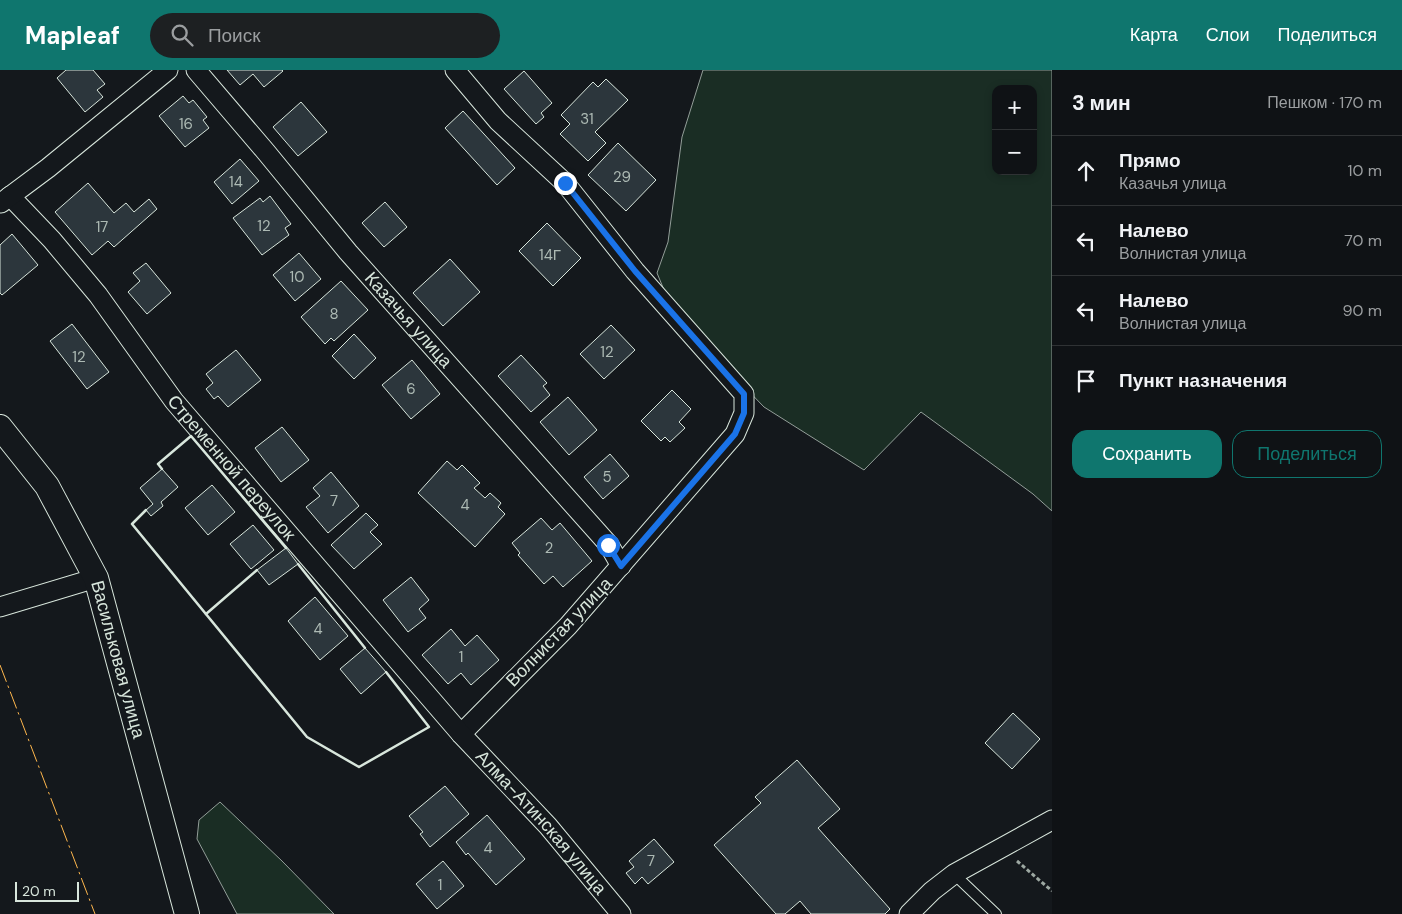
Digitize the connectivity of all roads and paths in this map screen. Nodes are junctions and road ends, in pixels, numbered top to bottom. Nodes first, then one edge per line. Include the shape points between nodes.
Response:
1 (168, 70) edge
2 (196, 70) edge
3 (455, 70) edge
4 (5, 200) edge
5 (0, 428) edge
6 (621, 566) junction
7 (96, 578) junction
8 (0, 607) edge
9 (460, 734) junction
10 (1052, 820) edge
11 (1001, 847) junction
12 (954, 874) junction
13 (1052, 891) edge
14 (187, 914) edge
15 (621, 914) edge
16 (908, 914) edge
17 (996, 914) edge

1 - 4 street
2 - 6 street, Казачья улица via 348,252 608,545
3 - 6 street, Волнистая улица via 498,121 565,183 635,271 744,394 744,413 735,434
4 - 9 street, Стременной переулок via 52,240 98,295 174,401
5 - 7 street, Васильковая улица via 47,486
6 - 9 street, Волнистая улица via 568,626
7 - 8 street
7 - 14 street, Васильковая улица
9 - 15 street, Алма-Атинская улица via 548,826
10 - 11 street
11 - 12 street
11 - 13 path
12 - 16 street
12 - 17 lane

